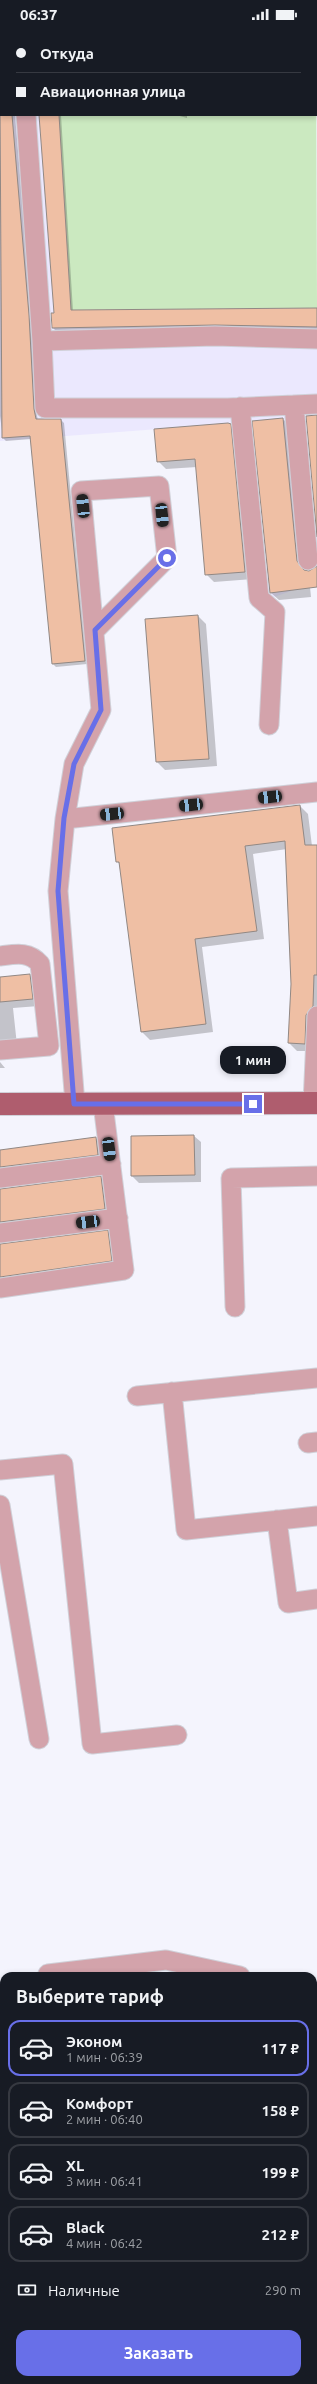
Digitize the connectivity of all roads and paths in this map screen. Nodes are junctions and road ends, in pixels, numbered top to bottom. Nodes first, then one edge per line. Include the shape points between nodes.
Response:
1 (26, 116) edge
2 (317, 339) edge
3 (42, 341) junction
4 (317, 404) edge
5 (294, 405) junction
6 (240, 407) junction
7 (308, 560) dead end
8 (95, 630) junction
9 (269, 725) dead end
10 (317, 792) edge
11 (64, 818) junction
12 (0, 956) edge
13 (317, 1016) edge
14 (0, 1050) edge
15 (315, 1103) edge
16 (0, 1104) edge
17 (74, 1104) junction
18 (103, 1104) junction
19 (111, 1164) junction
20 (317, 1176) edge
21 (0, 1178) edge
22 (118, 1218) junction
23 (0, 1233) edge
24 (0, 1288) edge
25 (235, 1307) dead end
26 (317, 1378) edge
27 (172, 1392) junction
28 (137, 1396) dead end
29 (0, 1470) edge
30 (0, 1504) edge
31 (317, 1516) edge
32 (277, 1520) junction
33 (317, 1599) edge
34 (177, 1735) dead end
35 (40, 1739) dead end
36 (65, 1972) edge
37 (222, 1972) edge

1 - 3 lane
2 - 3 lane via 215,336
3 - 6 lane via 45,408
4 - 5 lane
5 - 6 lane
5 - 7 lane
6 - 9 lane via 259,598 275,612
8 - 8 lane via 81,491 159,486 167,558
8 - 11 lane via 101,710 74,764
10 - 11 lane
11 - 17 lane via 58,891
12 - 14 lane via 31,955 40,964 48,1046
13 - 15 lane
15 - 18 main road
16 - 17 main road
17 - 18 main road
18 - 19 lane
19 - 21 lane
19 - 22 lane
20 - 25 lane via 232,1178
22 - 23 lane
22 - 24 lane via 124,1270
26 - 27 lane
27 - 28 lane
27 - 32 lane via 186,1530
29 - 34 lane via 63,1464 92,1744
30 - 35 lane
31 - 32 lane
32 - 33 lane via 288,1603
36 - 37 lane via 166,1960

